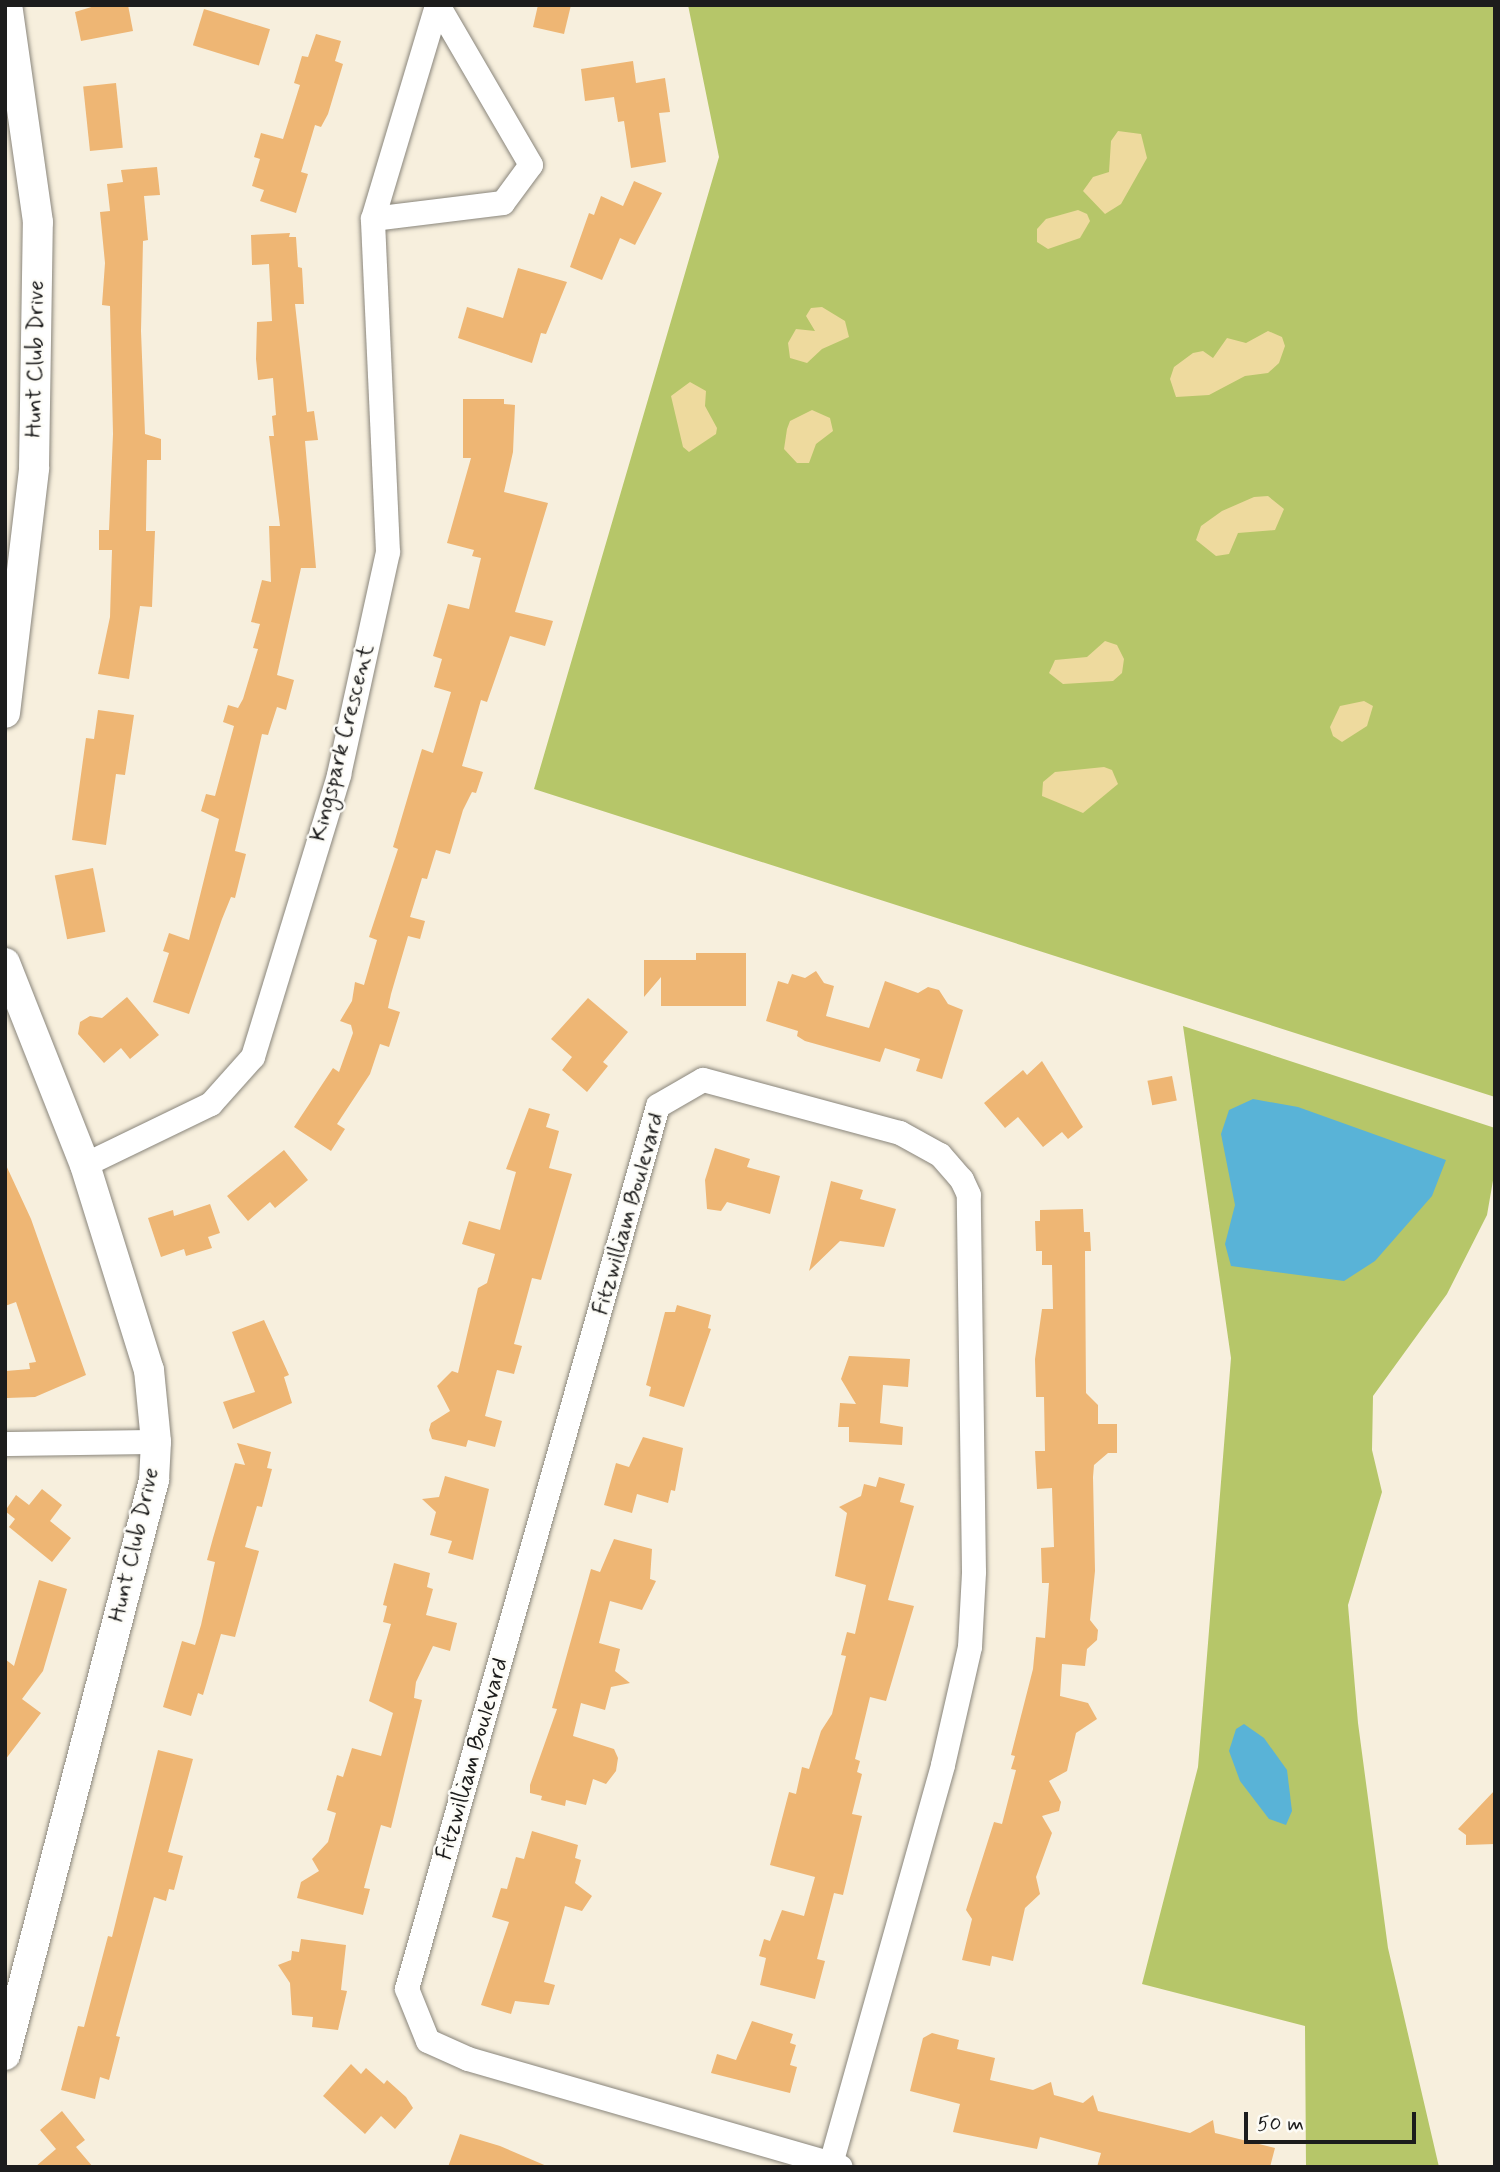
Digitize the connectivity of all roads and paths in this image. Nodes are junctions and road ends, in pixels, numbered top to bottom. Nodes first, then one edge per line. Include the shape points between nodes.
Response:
1 (7, 5) edge
2 (438, 5) edge
3 (373, 219) junction
4 (5, 713) edge
5 (5, 963) edge
6 (85, 1165) junction
7 (156, 1442) junction
8 (5, 1444) edge
9 (5, 2055) edge
10 (834, 2166) edge

1 - 4 street, Hunt Club Drive via 38,222 34,468
2 - 3 street, Kingspark Crescent
2 - 3 street, Kingspark Crescent via 531,165 503,203
3 - 6 street, Kingspark Crescent via 388,552 339,775 253,1057 211,1104
5 - 6 street, Hunt Club Drive
6 - 7 street, Hunt Club Drive via 149,1370
7 - 8 street
7 - 9 street, Hunt Club Drive via 154,1480
10 - 10 street, Fitzwilliam Boulevard via 943,1765 970,1647 974,1572 969,1195 940,1155 900,1133 703,1080 658,1106 407,1989 428,2041 468,2059

